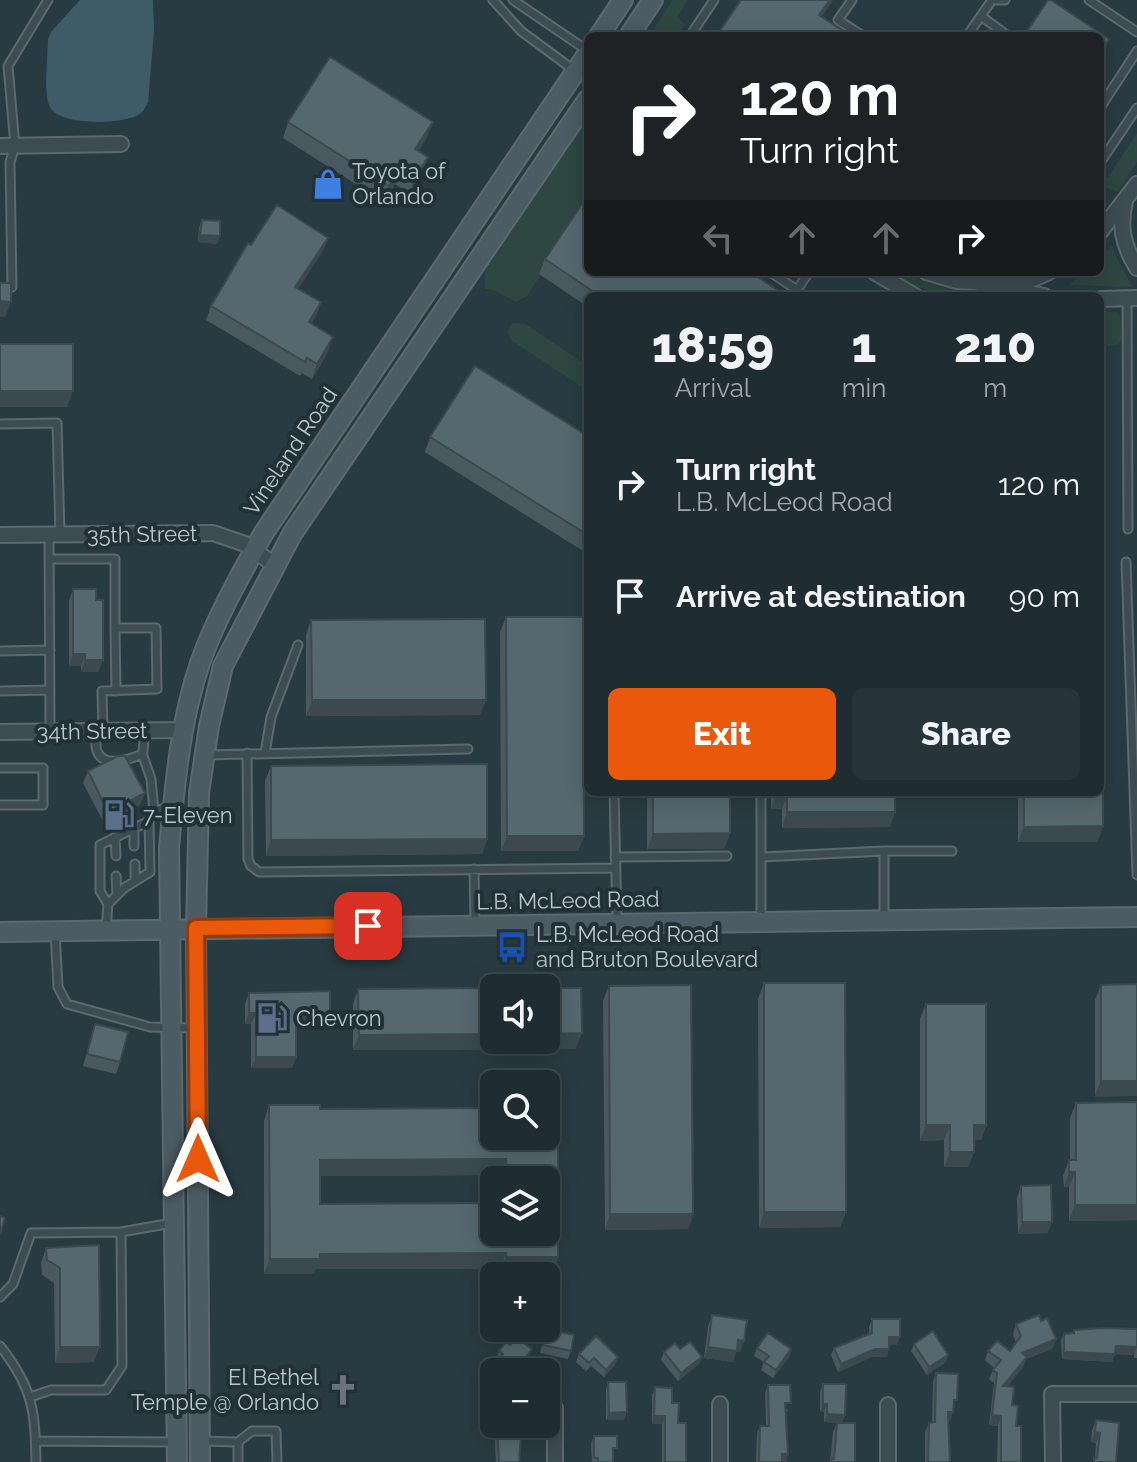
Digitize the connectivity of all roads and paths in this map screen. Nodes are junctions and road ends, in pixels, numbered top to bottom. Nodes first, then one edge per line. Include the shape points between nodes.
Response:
1 (48, 0) edge
2 (493, 0) edge
3 (513, 0) edge
4 (623, 0) edge
5 (653, 0) edge
6 (714, 0) edge
7 (852, 0) edge
8 (993, 0) edge
9 (1005, 0) edge
10 (1089, 0) edge
11 (981, 16) junction
12 (602, 32) edge
13 (632, 32) edge
14 (693, 32) edge
15 (857, 32) edge
16 (970, 32) edge
17 (1003, 32) edge
18 (1137, 32) edge
19 (584, 49) edge
20 (1137, 51) edge
21 (4, 65) edge
22 (582, 75) edge
23 (1104, 102) edge
24 (584, 105) edge
25 (1137, 108) edge
26 (121, 144) dead end
27 (8, 146) edge
28 (1104, 157) edge
29 (1137, 184) edge
30 (1125, 201) junction
31 (1104, 227) edge
32 (1137, 268) edge
33 (776, 276) edge
34 (806, 276) edge
35 (881, 276) edge
36 (940, 276) edge
37 (1005, 276) edge
38 (1040, 276) edge
39 (974, 282) junction
40 (12, 287) edge
41 (1012, 289) junction
42 (909, 292) edge
43 (1005, 292) edge
44 (1026, 292) edge
45 (1132, 298) edge
46 (1104, 299) edge
47 (0, 424) edge
48 (1128, 529) dead end
49 (0, 535) edge
50 (54, 535) junction
51 (254, 550) junction
52 (49, 559) junction
53 (1126, 562) dead end
54 (275, 565) junction
55 (115, 628) junction
56 (298, 645) dead end
57 (50, 650) junction
58 (0, 651) edge
59 (50, 690) junction
60 (0, 691) edge
61 (116, 691) junction
62 (145, 730) junction
63 (183, 730) junction
64 (50, 731) junction
65 (100, 731) junction
66 (0, 732) edge
67 (468, 749) dead end
68 (142, 753) junction
69 (247, 753) junction
70 (265, 753) junction
71 (205, 755) junction
72 (0, 768) edge
73 (614, 796) edge
74 (761, 796) edge
75 (173, 804) junction
76 (0, 805) edge
77 (154, 812) junction
78 (149, 821) junction
79 (134, 828) junction
80 (115, 837) junction
81 (134, 846) dead end
82 (884, 851) junction
83 (952, 851) dead end
84 (116, 856) dead end
85 (727, 856) dead end
86 (615, 857) junction
87 (761, 857) junction
88 (135, 864) dead end
89 (616, 868) junction
90 (474, 869) junction
91 (1137, 875) edge
92 (116, 876) dead end
93 (135, 881) junction
94 (117, 895) junction
95 (108, 904) junction
96 (1137, 917) edge
97 (884, 920) junction
98 (761, 922) junction
99 (617, 924) junction
100 (475, 925) junction
101 (172, 928) junction
102 (196, 928) junction
103 (106, 930) junction
104 (55, 931) junction
105 (0, 932) edge
106 (173, 1028) junction
107 (197, 1028) junction
108 (175, 1223) junction
109 (121, 1232) junction
110 (0, 1297) edge
111 (0, 1346) edge
112 (1137, 1394) edge
113 (30, 1397) junction
114 (720, 1404) dead end
115 (888, 1405) dead end
116 (555, 1438) edge
117 (36, 1441) junction
118 (200, 1441) junction
119 (176, 1442) junction
120 (238, 1442) junction
121 (36, 1462) edge
122 (177, 1462) edge
123 (200, 1462) edge
124 (238, 1462) edge
125 (277, 1462) edge
126 (555, 1462) edge
127 (720, 1462) edge
128 (888, 1462) edge
129 (1053, 1462) edge

1 - 21 lane
2 - 22 lane via 521,31
3 - 19 lane
4 - 12 street
5 - 13 street
6 - 14 lane
7 - 15 lane via 838,20
8 - 9 lane
8 - 11 lane
10 - 18 lane
11 - 16 lane
11 - 17 lane
20 - 23 lane
21 - 27 lane
22 - 51 street, Vineland Road
24 - 54 street
25 - 28 lane
26 - 27 street
27 - 40 lane
29 - 30 street
30 - 31 street
30 - 32 street via 1122,236
33 - 34 lane via 797,290
35 - 42 street
36 - 39 street
37 - 39 street
38 - 41 street
39 - 41 street
41 - 43 street
41 - 44 street
45 - 46 street
45 - 48 lane
47 - 50 lane via 57,423
49 - 50 street, 35th Street
50 - 51 street, 35th Street via 213,533
50 - 52 lane
51 - 54 street, 35th Street
51 - 63 street, Vineland Road via 201,663
52 - 55 lane via 115,559
52 - 57 lane
53 - 91 lane
54 - 71 street via 223,666
55 - 61 lane
55 - 61 lane via 156,628 157,674 157,689
56 - 70 lane via 271,717
57 - 58 lane
57 - 59 lane
59 - 60 lane
59 - 64 lane
61 - 65 lane via 102,691
62 - 63 street, 34th Street
62 - 65 street, 34th Street
62 - 68 lane
63 - 75 street, Vineland Road
64 - 65 street, 34th Street
64 - 66 street, 34th Street
65 - 68 lane via 96,751 103,760
67 - 70 lane
68 - 77 lane
69 - 70 lane
69 - 71 lane
69 - 90 lane via 248,859 259,872
71 - 102 street via 199,793
72 - 76 lane via 43,768 43,805
73 - 86 lane
74 - 87 lane
75 - 77 lane
75 - 101 street, Vineland Road
77 - 78 lane
78 - 79 lane
78 - 93 lane via 150,872
79 - 80 lane
79 - 81 lane
80 - 84 lane
80 - 95 lane via 100,845 100,891
82 - 83 lane
82 - 87 lane
82 - 97 lane
85 - 86 lane
86 - 89 lane
87 - 98 lane
88 - 93 lane
89 - 90 lane
89 - 99 lane
90 - 100 lane
92 - 94 lane
93 - 94 lane
94 - 95 lane
95 - 103 lane
96 - 97 street, L.B. McLeod Road
97 - 98 street, L.B. McLeod Road
98 - 99 street, L.B. McLeod Road
99 - 100 street, L.B. McLeod Road
100 - 102 street, L.B. McLeod Road
101 - 102 street, L.B. McLeod Road
101 - 103 street, L.B. McLeod Road
101 - 106 street, Vineland Road
102 - 107 street
103 - 104 street, L.B. McLeod Road
104 - 105 street, L.B. McLeod Road
104 - 106 lane via 58,987 67,1004 150,1027
106 - 107 lane
106 - 108 street, Vineland Road
107 - 118 street
108 - 109 lane
108 - 119 street, Vineland Road
109 - 110 lane via 31,1233 13,1284
109 - 113 lane via 122,1366 106,1390 51,1390
111 - 113 lane
112 - 129 street via 1052,1394
113 - 117 lane
114 - 127 street
115 - 128 street
116 - 126 street
117 - 119 lane
117 - 121 lane
118 - 119 street
118 - 120 lane
118 - 123 street
119 - 122 street, Vineland Road
120 - 124 lane
120 - 125 lane via 252,1431 276,1431

